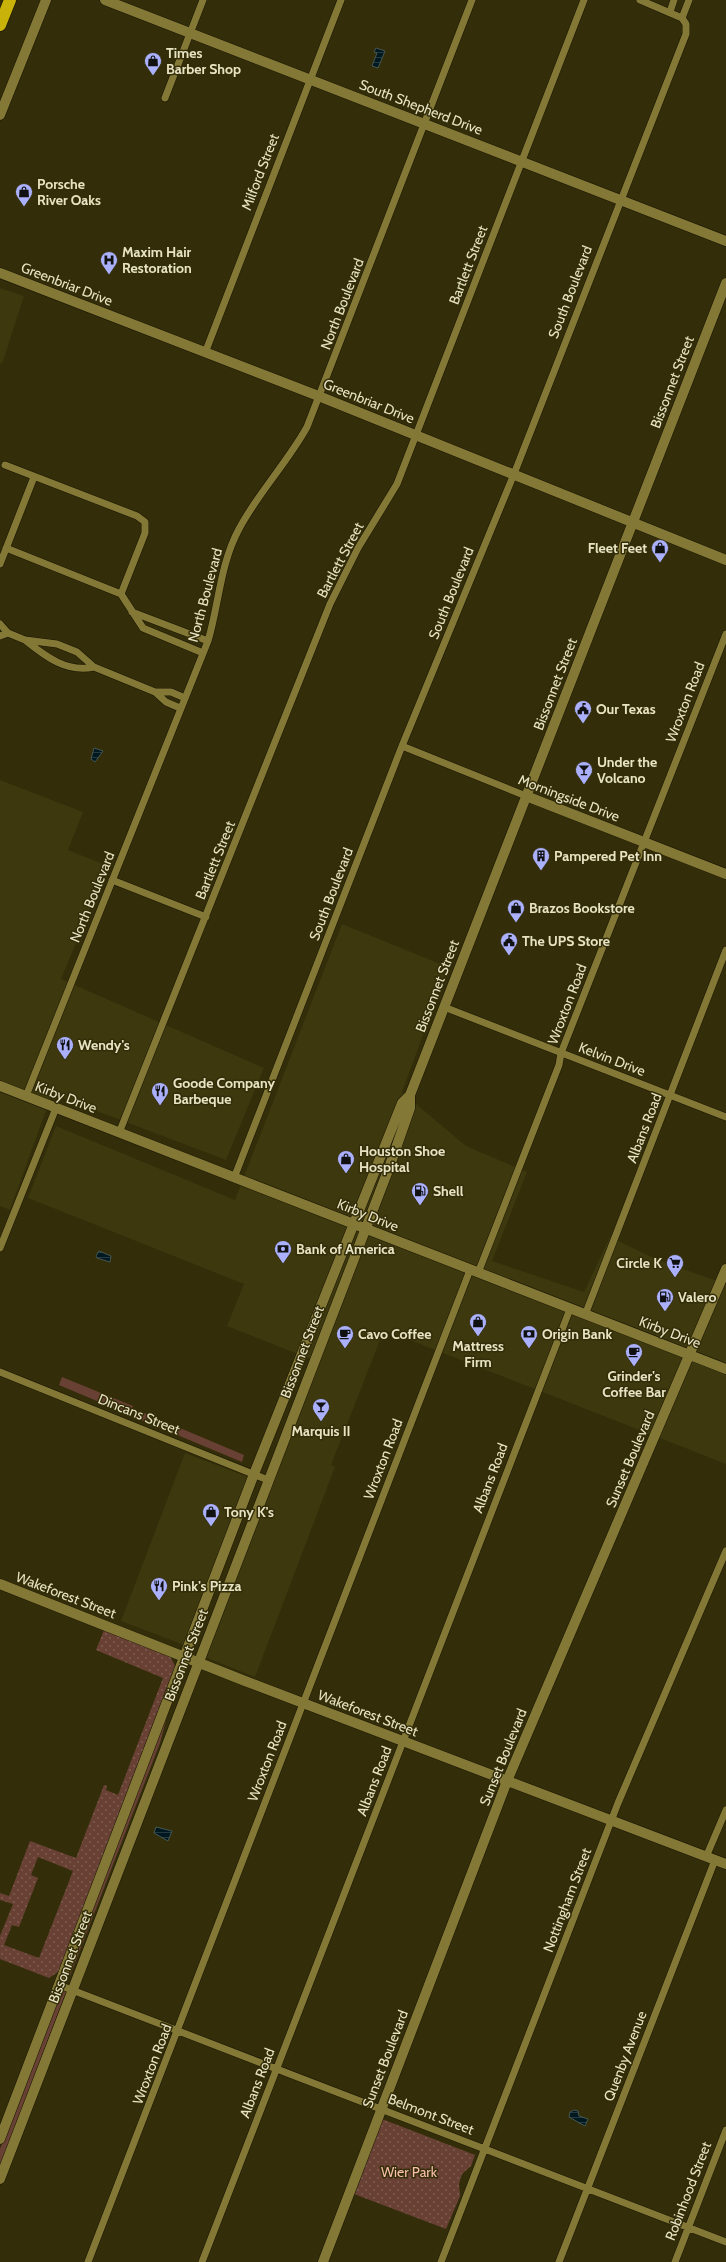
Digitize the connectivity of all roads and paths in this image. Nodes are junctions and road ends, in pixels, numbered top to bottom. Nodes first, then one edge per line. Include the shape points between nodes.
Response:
1 (46, 0) edge
2 (105, 0) edge
3 (203, 0) edge
4 (341, 0) edge
5 (472, 0) edge
6 (584, 0) edge
7 (640, 0) edge
8 (674, 0) edge
9 (689, 0) edge
10 (9, 3) edge
11 (670, 12) junction
12 (682, 18) junction
13 (0, 25) edge
14 (190, 34) junction
15 (310, 80) junction
16 (165, 98) dead end
17 (0, 116) edge
18 (424, 122) junction
19 (522, 161) junction
20 (620, 199) junction
21 (726, 242) edge
22 (0, 273) edge
23 (726, 283) edge
24 (205, 353) junction
25 (321, 397) junction
26 (417, 436) junction
27 (5, 465) dead end
28 (514, 474) junction
29 (34, 477) junction
30 (633, 522) junction
31 (6, 548) junction
32 (726, 560) edge
33 (0, 564) edge
34 (121, 594) junction
35 (132, 612) junction
36 (0, 624) edge
37 (171, 626) junction
38 (8, 633) junction
39 (726, 634) edge
40 (0, 636) edge
41 (166, 638) junction
42 (25, 640) junction
43 (208, 641) junction
44 (203, 652) junction
45 (94, 667) junction
46 (156, 692) junction
47 (185, 698) junction
48 (180, 708) junction
49 (402, 746) junction
50 (526, 796) junction
51 (645, 842) junction
52 (726, 874) edge
53 (112, 880) junction
54 (206, 917) junction
55 (726, 950) edge
56 (444, 1007) junction
57 (561, 1053) junction
58 (0, 1086) edge
59 (410, 1095) junction
60 (26, 1096) junction
61 (671, 1096) junction
62 (56, 1108) junction
63 (726, 1117) edge
64 (119, 1133) junction
65 (234, 1178) junction
66 (353, 1224) junction
67 (365, 1228) junction
68 (0, 1248) edge
69 (726, 1269) edge
70 (474, 1271) junction
71 (570, 1309) junction
72 (585, 1315) junction
73 (690, 1355) junction
74 (298, 1360) junction
75 (312, 1365) junction
76 (726, 1369) edge
77 (0, 1372) edge
78 (254, 1474) junction
79 (268, 1480) junction
80 (726, 1551) edge
81 (0, 1584) edge
82 (183, 1656) junction
83 (198, 1662) junction
84 (303, 1703) junction
85 (403, 1741) junction
86 (507, 1781) junction
87 (726, 1810) edge
88 (611, 1820) junction
89 (710, 1858) junction
90 (726, 1864) edge
91 (59, 1984) junction
92 (72, 1990) junction
93 (178, 2031) junction
94 (277, 2069) junction
95 (381, 2108) junction
96 (726, 2130) edge
97 (0, 2139) edge
98 (485, 2149) junction
99 (0, 2179) edge
100 (587, 2189) junction
101 (688, 2228) junction
102 (726, 2242) edge
103 (88, 2262) edge
104 (202, 2262) edge
105 (322, 2262) edge
106 (441, 2262) edge
107 (559, 2262) edge
108 (675, 2262) edge

1 - 17 main road
2 - 14 main road, South Shepherd Drive
3 - 14 street
4 - 15 street, Milford Street
5 - 18 street, North Boulevard
6 - 19 street, Bartlett Street
7 - 11 street
8 - 11 street
9 - 12 street
10 - 13 highway
11 - 12 street
12 - 20 street, South Boulevard via 686,24 686,34
14 - 15 main road, South Shepherd Drive
14 - 16 street
15 - 18 main road, South Shepherd Drive
15 - 24 street, Milford Street
18 - 19 main road, South Shepherd Drive
18 - 25 street, North Boulevard
19 - 20 main road, South Shepherd Drive
19 - 26 street, Bartlett Street
20 - 21 main road, South Shepherd Drive
20 - 28 street, South Boulevard
22 - 24 main road, Greenbriar Drive
23 - 30 main road, Bissonnet Street
24 - 25 main road, Greenbriar Drive
25 - 26 main road, Greenbriar Drive
25 - 43 street, North Boulevard via 298,445 252,507 239,530 222,576 215,619
26 - 28 main road, Greenbriar Drive
26 - 54 street, Bartlett Street via 397,484 358,548 330,604
27 - 29 street
28 - 30 main road, Greenbriar Drive
28 - 49 street, South Boulevard
29 - 31 street
29 - 34 street via 137,516 145,522 145,533
30 - 32 main road, Greenbriar Drive
30 - 50 main road, Bissonnet Street
31 - 33 street
31 - 34 street
34 - 35 street
35 - 37 street
35 - 41 street via 143,628
36 - 38 street
37 - 41 street
37 - 43 street
38 - 40 street
38 - 42 street
39 - 51 street, Wroxton Road
41 - 44 street
42 - 45 street via 57,644 77,652
42 - 45 street via 48,658 72,668
43 - 44 street, North Boulevard
44 - 47 street, North Boulevard
45 - 46 street
46 - 47 street via 171,692
46 - 48 street via 166,702
47 - 48 street, North Boulevard
48 - 53 street, North Boulevard
49 - 50 street, Morningside Drive
49 - 65 street, South Boulevard
50 - 51 main road, Morningside Drive
50 - 56 main road, Bissonnet Street
51 - 52 main road, Morningside Drive
51 - 57 street, Wroxton Road
53 - 54 street
53 - 60 street, North Boulevard
54 - 64 street, Bartlett Street
55 - 61 street, Albans Road
56 - 57 street, Kelvin Drive
56 - 59 main road, Bissonnet Street
57 - 61 street, Kelvin Drive
57 - 70 street, Wroxton Road via 559,1065
58 - 60 main road, Kirby Drive
59 - 66 main road, Bissonnet Street via 402,1102
59 - 67 main road, Bissonnet Street via 410,1108
60 - 62 main road, Kirby Drive
61 - 63 street, Kelvin Drive
61 - 72 street, Albans Road
62 - 64 main road, Kirby Drive
62 - 68 street
64 - 65 main road, Kirby Drive
65 - 66 main road, Kirby Drive
66 - 67 main road, Kirby Drive
66 - 74 main road, Bissonnet Street
67 - 70 main road, Kirby Drive
67 - 75 main road, Bissonnet Street
69 - 73 main road, Sunset Boulevard
70 - 71 main road, Kirby Drive
70 - 84 street, Wroxton Road
71 - 72 main road, Kirby Drive
71 - 85 street, Albans Road
72 - 73 main road, Kirby Drive
73 - 76 main road, Kirby Drive
73 - 86 main road, Sunset Boulevard
74 - 75 main road
74 - 78 main road, Bissonnet Street
75 - 79 main road, Bissonnet Street
77 - 78 street, Dincans Street
78 - 79 street, Dincans Street
78 - 82 main road, Bissonnet Street
79 - 83 main road, Bissonnet Street
80 - 88 street, Nottingham Street
81 - 82 main road, Wakeforest Street
82 - 83 main road, Wakeforest Street
82 - 91 main road, Bissonnet Street
83 - 84 main road, Wakeforest Street
83 - 92 main road, Bissonnet Street
84 - 85 main road, Wakeforest Street
84 - 93 street, Wroxton Road
85 - 86 main road, Wakeforest Street
85 - 94 street, Albans Road
86 - 88 main road, Wakeforest Street
86 - 95 main road, Sunset Boulevard
87 - 89 street, Quenby Avenue
88 - 89 main road, Wakeforest Street
88 - 98 street, Nottingham Street
89 - 90 main road, Wakeforest Street
89 - 100 street, Quenby Avenue
91 - 92 street, Belmont Street
91 - 97 main road, Bissonnet Street
92 - 93 street, Belmont Street
92 - 99 main road, Bissonnet Street
93 - 94 street, Belmont Street
93 - 103 street, Wroxton Road
94 - 95 street, Belmont Street
94 - 104 street, Albans Road
95 - 98 street, Belmont Street
95 - 105 main road, Sunset Boulevard
96 - 101 street, Robinhood Street
98 - 100 street, Belmont Street
98 - 106 street, Nottingham Street
100 - 101 street, Belmont Street
100 - 107 street, Quenby Avenue
101 - 102 street, Belmont Street
101 - 108 street, Robinhood Street

